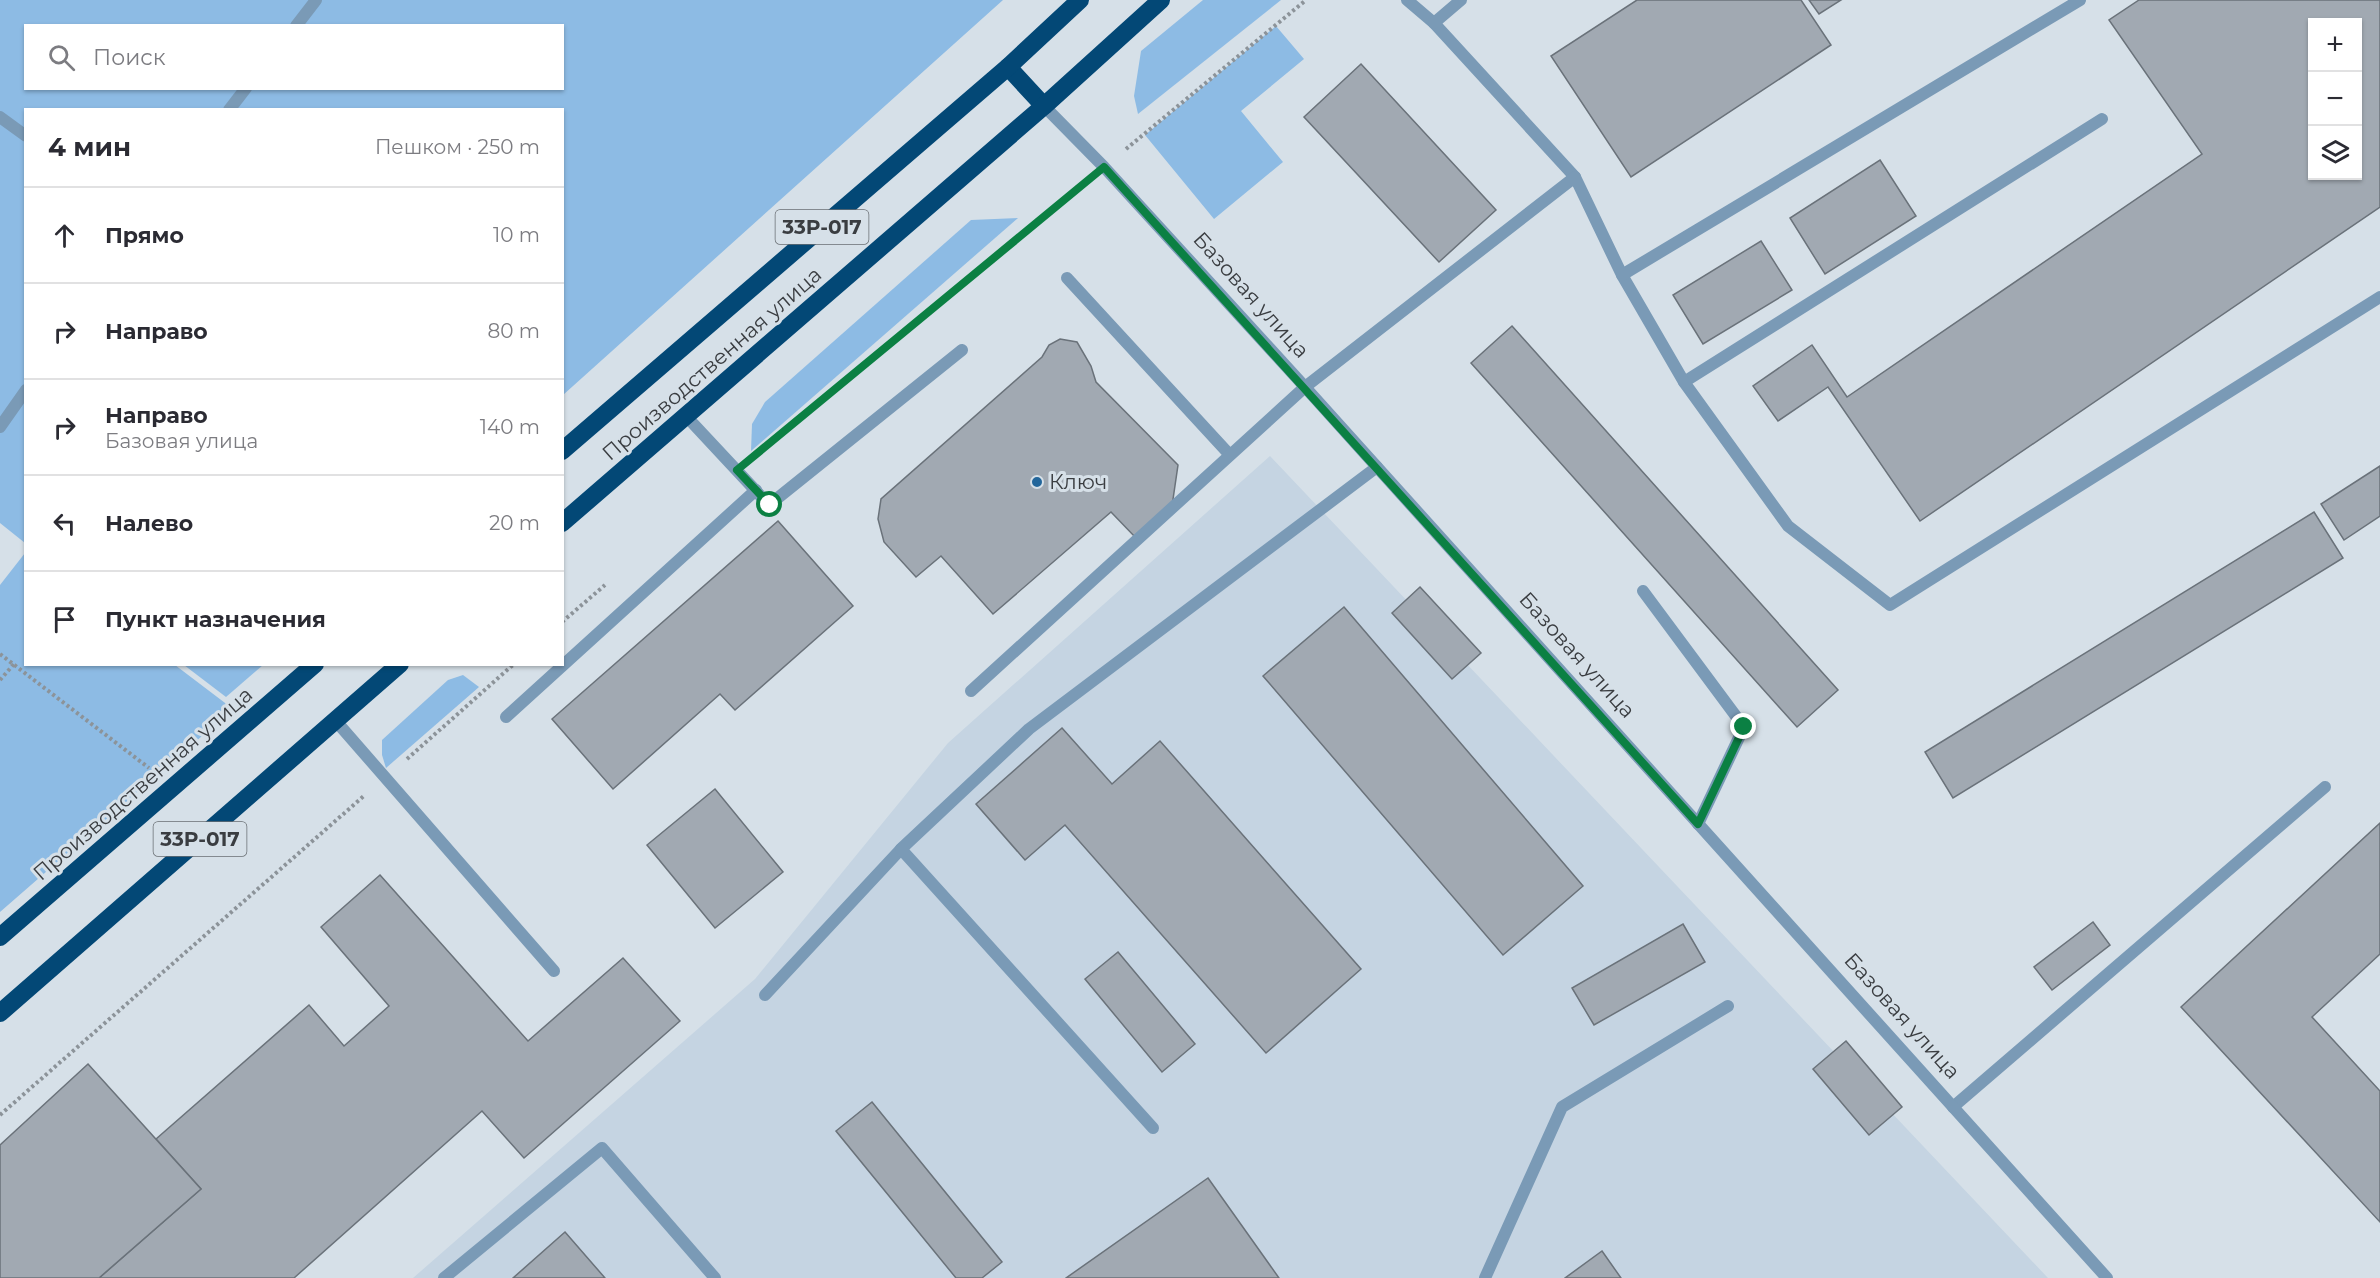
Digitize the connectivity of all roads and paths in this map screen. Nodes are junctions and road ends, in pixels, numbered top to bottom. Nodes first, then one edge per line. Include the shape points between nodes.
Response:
1 (316, 0) edge
2 (1080, 0) edge
3 (1161, 0) edge
4 (1306, 0) edge
5 (1407, 0) edge
6 (1461, 0) edge
7 (2080, 0) edge
8 (1434, 23) junction
9 (298, 24) edge
10 (1008, 67) junction
11 (244, 90) edge
12 (1044, 106) junction
13 (231, 108) edge
14 (0, 117) edge
15 (2102, 119) dead end
16 (24, 135) edge
17 (1104, 167) junction
18 (1575, 177) junction
19 (1622, 275) junction
20 (1067, 278) dead end
21 (2380, 297) edge
22 (962, 350) dead end
23 (1684, 382) junction
24 (1305, 387) junction
25 (24, 393) edge
26 (686, 416) junction
27 (0, 427) edge
28 (564, 449) edge
29 (1229, 454) junction
30 (1377, 467) junction
31 (737, 470) junction
32 (756, 490) junction
33 (564, 521) edge
34 (606, 584) dead end
35 (1643, 591) dead end
36 (564, 620) edge
37 (0, 654) edge
38 (14, 664) junction
39 (564, 664) edge
40 (313, 666) edge
41 (398, 666) edge
42 (512, 666) edge
43 (562, 666) edge
44 (0, 680) edge
45 (971, 691) dead end
46 (506, 717) dead end
47 (335, 720) junction
48 (385, 778) junction
49 (174, 787) junction
50 (2325, 787) dead end
51 (1698, 824) junction
52 (901, 849) junction
53 (0, 937) edge
54 (554, 971) dead end
55 (765, 994) dead end
56 (1728, 1006) dead end
57 (0, 1013) edge
58 (1953, 1107) junction
59 (0, 1115) edge
60 (1153, 1128) dead end
61 (444, 1278) edge
62 (715, 1278) edge
63 (1485, 1278) edge
64 (2107, 1278) edge

1 - 9 street
2 - 10 highway, Производственная улица / 33Р-017
3 - 12 highway, Производственная улица / 33Р-017
4 - 17 path
5 - 8 street
6 - 8 street
7 - 19 street
8 - 18 street
10 - 12 highway, Базовая улица
10 - 28 highway, Производственная улица / 33Р-017
11 - 13 street
12 - 17 street, Базовая улица
12 - 26 highway, Производственная улица / 33Р-017
14 - 16 street
15 - 23 street
17 - 24 street, Базовая улица
17 - 31 path
18 - 19 street
18 - 24 street
19 - 23 street
20 - 29 street
21 - 23 street via 1890,605 1788,526
22 - 32 street via 770,505
24 - 29 street
24 - 30 street, Базовая улица
25 - 27 street
26 - 31 street
26 - 33 highway, Производственная улица / 33Р-017
29 - 45 street
30 - 51 street, Базовая улица
30 - 52 street via 1029,729
31 - 32 street
32 - 39 street
34 - 36 path
35 - 51 street via 1744,727
37 - 38 path
38 - 44 path
38 - 49 path
40 - 49 highway, Производственная улица / 33Р-017
41 - 47 highway, 33Р-017
42 - 48 path
43 - 46 street
47 - 48 street
47 - 57 highway, 33Р-017
48 - 54 street
48 - 59 path
49 - 53 highway, Производственная улица / 33Р-017
50 - 58 street
51 - 58 street, Базовая улица
52 - 55 street
52 - 60 street
56 - 63 street via 1562,1107
58 - 64 street, Базовая улица
61 - 62 street via 602,1148

